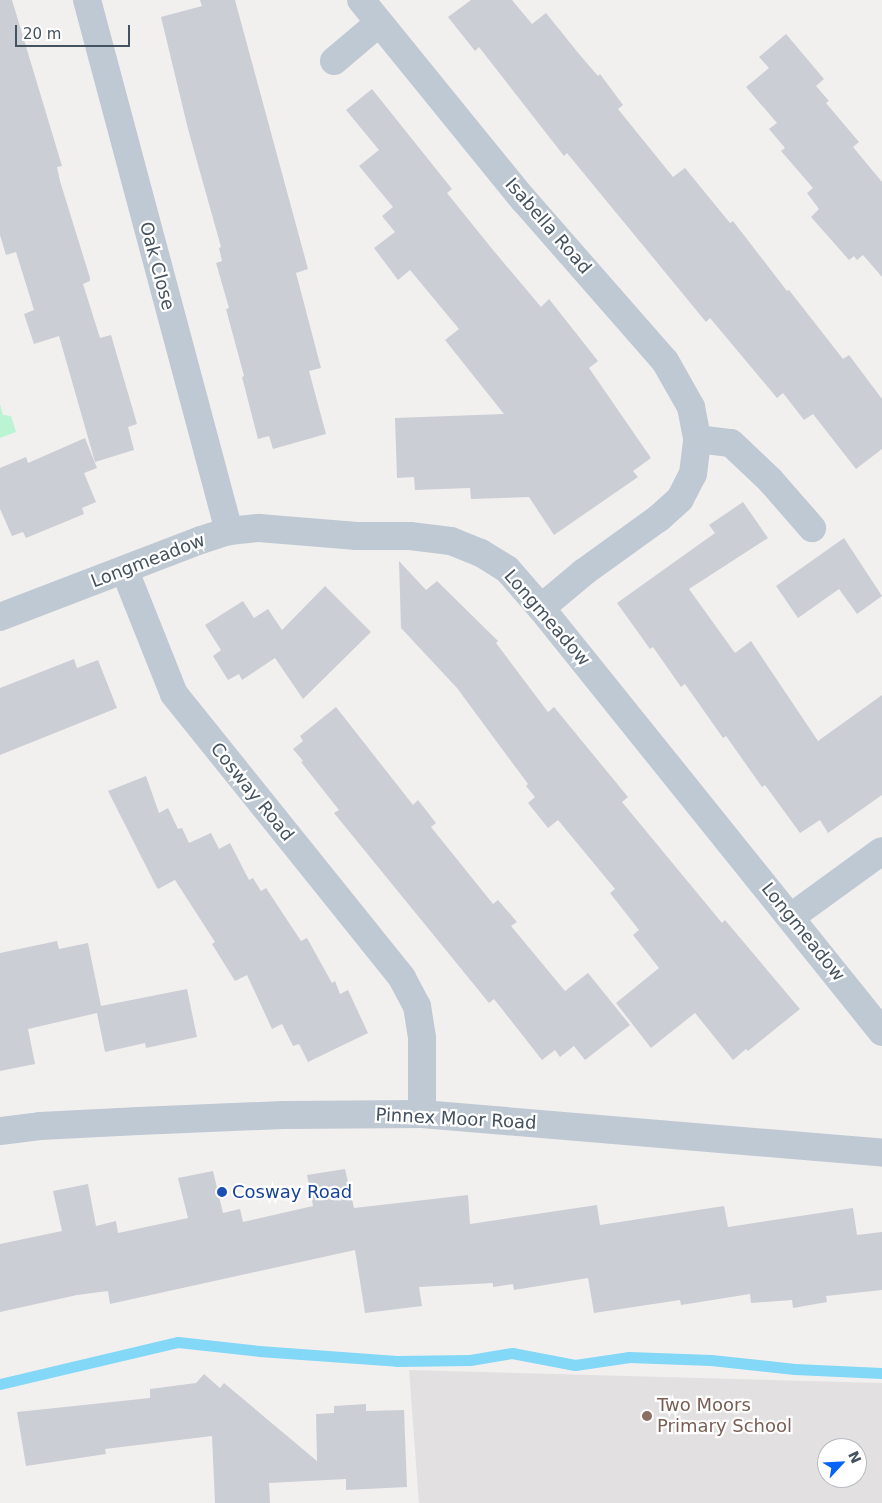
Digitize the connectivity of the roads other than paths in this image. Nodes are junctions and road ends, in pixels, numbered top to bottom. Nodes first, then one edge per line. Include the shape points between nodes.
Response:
1 (87, 0) edge
2 (361, 0) edge
3 (379, 23) junction
4 (334, 61) dead end
5 (697, 439) junction
6 (812, 528) dead end
7 (229, 531) junction
8 (125, 571) junction
9 (541, 608) junction
10 (0, 617) edge
11 (882, 851) edge
12 (792, 917) junction
13 (882, 1032) edge
14 (422, 1114) junction
15 (0, 1131) edge
16 (882, 1153) edge

1 - 7 street, Oak Close
2 - 3 street, Isabella Road
3 - 4 street
3 - 5 street, Isabella Road via 523,200 665,361 691,408
5 - 6 street via 731,443 770,480
5 - 9 street, Isabella Road via 693,474 680,499
7 - 8 street, Longmeadow
7 - 9 street, Longmeadow via 259,528 451,541 507,568
8 - 10 street, Longmeadow
8 - 14 street, Cosway Road via 174,694 402,978 417,1006 422,1038
9 - 12 street, Longmeadow
11 - 12 street
12 - 13 street, Longmeadow
14 - 15 street, Pinnex Moor Road via 284,1115 40,1126
14 - 16 street, Pinnex Moor Road

